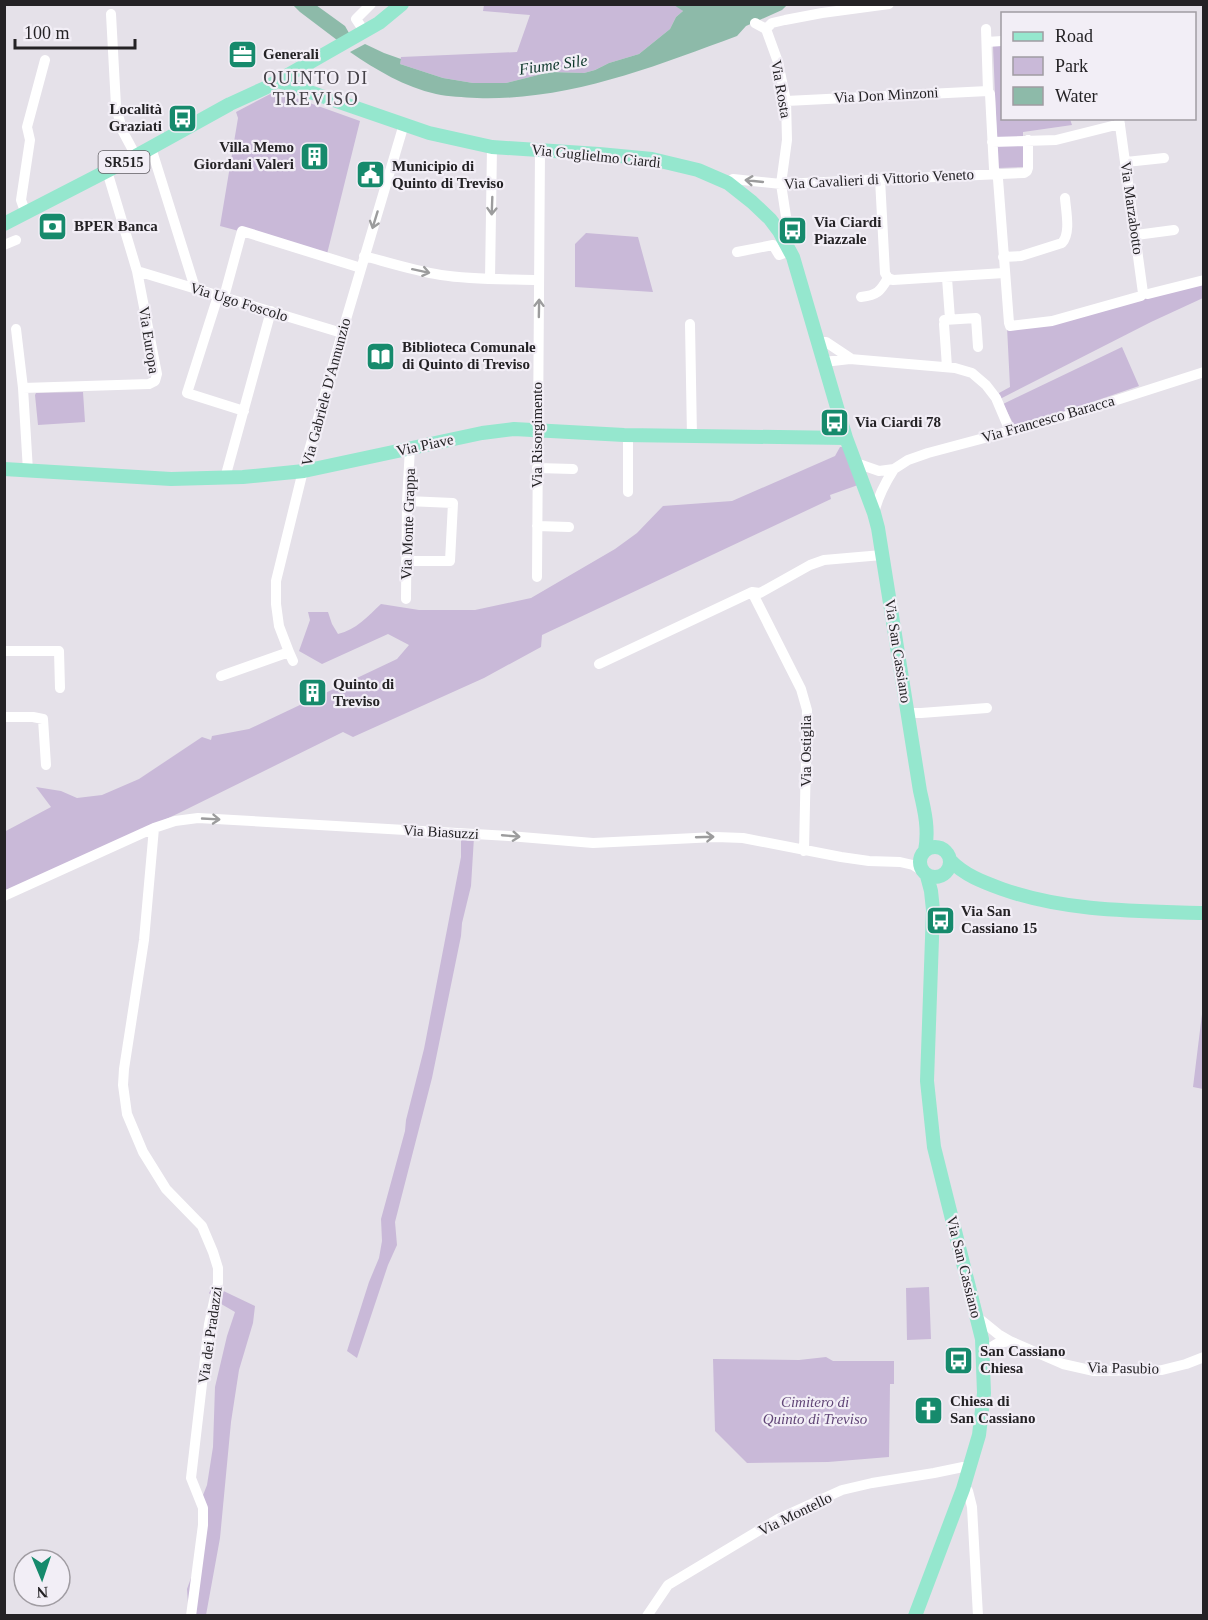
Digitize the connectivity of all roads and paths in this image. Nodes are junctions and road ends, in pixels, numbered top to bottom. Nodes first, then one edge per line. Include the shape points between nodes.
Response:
1 (371, 4) edge
2 (402, 4) edge
3 (889, 4) edge
4 (111, 14) dead end
5 (755, 23) dead end
6 (766, 29) junction
7 (986, 29) dead end
8 (364, 31) junction
9 (1001, 41) edge
10 (987, 42) junction
11 (45, 60) dead end
12 (273, 81) junction
13 (987, 90) junction
14 (786, 101) junction
15 (1120, 121) edge
16 (404, 124) junction
17 (1028, 140) junction
18 (993, 142) junction
19 (492, 147) junction
20 (149, 148) junction
21 (540, 150) junction
22 (136, 156) junction
23 (1164, 158) dead end
24 (1126, 162) junction
25 (107, 171) junction
26 (996, 174) junction
27 (880, 179) junction
28 (728, 183) junction
29 (781, 184) junction
30 (1065, 198) dead end
31 (26, 214) junction
32 (4, 224) edge
33 (1174, 230) dead end
34 (778, 231) junction
35 (1136, 235) junction
36 (16, 240) dead end
37 (4, 245) edge
38 (790, 251) junction
39 (737, 252) dead end
40 (364, 256) junction
41 (1003, 257) junction
42 (361, 268) junction
43 (137, 271) junction
44 (1004, 273) junction
45 (888, 278) junction
46 (947, 278) junction
47 (490, 279) junction
48 (539, 279) junction
49 (1203, 279) edge
50 (195, 288) junction
51 (1143, 293) junction
52 (221, 296) junction
53 (861, 297) dead end
54 (271, 311) junction
55 (946, 321) junction
56 (690, 324) dead end
57 (16, 328) dead end
58 (342, 333) junction
59 (819, 342) junction
60 (978, 347) dead end
61 (850, 359) junction
62 (824, 362) junction
63 (947, 367) junction
64 (1203, 372) edge
65 (22, 388) junction
66 (244, 411) junction
67 (537, 429) junction
68 (1010, 431) junction
69 (628, 435) junction
70 (693, 437) junction
71 (846, 438) junction
72 (410, 448) junction
73 (856, 463) junction
74 (537, 468) junction
75 (4, 469) edge
76 (573, 469) dead end
77 (894, 469) junction
78 (28, 471) junction
79 (304, 471) junction
80 (879, 471) junction
81 (225, 478) junction
82 (886, 482) junction
83 (863, 483) junction
84 (628, 492) dead end
85 (407, 501) junction
86 (874, 513) junction
87 (537, 526) junction
88 (569, 526) dead end
89 (882, 555) junction
90 (406, 561) junction
91 (537, 577) dead end
92 (752, 592) junction
93 (406, 599) dead end
94 (4, 651) edge
95 (599, 664) dead end
96 (220, 676) dead end
97 (60, 688) dead end
98 (987, 708) dead end
99 (908, 713) junction
100 (4, 717) edge
101 (46, 765) dead end
102 (926, 820) junction
103 (154, 828) junction
104 (940, 848) junction
105 (804, 850) junction
106 (923, 852) junction
107 (950, 860) junction
108 (892, 861) junction
109 (924, 873) junction
110 (943, 875) junction
111 (973, 878) junction
112 (4, 896) edge
113 (933, 910) junction
114 (1203, 913) edge
115 (977, 1317) junction
116 (1010, 1341) junction
117 (982, 1352) junction
118 (1203, 1357) edge
119 (969, 1469) junction
120 (963, 1489) junction
121 (190, 1616) edge
122 (646, 1616) edge
123 (915, 1616) edge
124 (978, 1616) edge

1 - 8 street via 356,19
2 - 8 main road, SR515
3 - 6 street via 784,20
4 - 22 street via 116,106 122,130
5 - 6 street
6 - 14 street, Via Rosta
7 - 10 street
8 - 12 main road, SR515
9 - 10 street
10 - 13 street
11 - 31 street via 27,126 30,140 21,200
12 - 16 main road, Via Guglielmo Ciardi
12 - 20 main road, SR515
13 - 14 street, Via Don Minzoni
13 - 18 street
14 - 29 street, Via Rosta via 787,140
15 - 17 street, Via Marzabotto via 1056,140
15 - 24 street, Via Marzabotto
16 - 19 main road, Via Guglielmo Ciardi
16 -> 40 street, Via Gabriele D'Annunzio
17 - 18 street, Via Marzabotto
17 - 26 street, Via Cavalieri di Vittorio Veneto via 1027,171
18 - 26 street
19 - 21 main road, Via Guglielmo Ciardi
19 -> 47 street
20 - 22 main road, SR515
20 - 50 street
21 - 28 main road, Via Guglielmo Ciardi via 652,159 698,170
21 - 48 street, Via Risorgimento
22 - 25 main road, SR515
23 - 24 street
24 - 35 street, Via Marzabotto
25 - 31 main road, SR515
25 - 43 street, Via Europa
26 - 27 street, Via Cavalieri di Vittorio Veneto
26 - 41 street
27 - 29 street, Via Cavalieri di Vittorio Veneto
27 - 45 street
29 -> 28 street, Via Cavalieri di Vittorio Veneto via 733,179
28 - 34 main road, Via Guglielmo Ciardi via 770,219
29 - 34 street, Via Rosta via 787,223
30 - 41 street via 1067,231 1062,243 1030,254
31 - 32 main road, SR515
33 - 35 street
34 - 38 main road, Via Guglielmo Ciardi
35 - 51 street, Via Marzabotto
36 - 37 street
38 - 39 street via 779,255 773,245
38 - 59 main road, Via Guglielmo Ciardi
40 - 42 street, Via Gabriele D'Annunzio
40 -> 47 street via 443,275
41 - 44 street
42 - 52 street via 243,231
42 - 58 street, Via Gabriele D'Annunzio
43 - 50 street, Via Ugo Foscolo
43 - 65 street, Via Europa via 157,374 155,381
44 - 46 street
44 - 51 street via 1010,326 1052,321
45 - 46 street
45 - 53 street via 877,293
46 - 55 street
47 - 48 street
67 -> 48 street, Via Risorgimento
49 - 51 street
50 - 52 street, Via Ugo Foscolo
52 - 54 street, Via Ugo Foscolo
52 - 66 street via 187,393
54 - 58 street, Via Ugo Foscolo
54 - 66 street
55 - 60 street via 976,318
55 - 63 street
56 - 70 street
57 - 65 street
58 - 79 street, Via Gabriele D'Annunzio
59 - 61 street via 826,342
59 - 62 main road, Via Guglielmo Ciardi
61 - 62 street
61 - 63 street
62 - 71 main road, Via Guglielmo Ciardi
63 - 68 street via 972,373 986,385
64 - 68 street, Via Francesco Baracca
65 - 78 street
66 - 81 street
67 - 69 main road, Via Piave
67 - 72 main road, Via Piave via 482,433
67 - 74 street, Via Risorgimento
68 - 77 street, Via Francesco Baracca via 928,453
69 - 70 main road, Via Piave
69 - 84 street
70 - 71 main road, Via Piave
71 - 73 main road, Via Guglielmo Ciardi
72 - 79 main road, Via Piave
72 - 85 street, Via Monte Grappa
73 - 80 street, Via Francesco Baracca
73 - 83 main road, Via Guglielmo Ciardi
74 - 76 street
74 - 87 street, Via Risorgimento
75 - 78 main road, Via Piave
77 - 80 street, Via Francesco Baracca
77 - 82 street
78 - 81 main road, Via Piave
79 - 81 main road, Via Piave
79 - 96 street, Via Gabriele D'Annunzio via 276,582 279,626 291,657
80 - 83 street, Via Francesco Baracca
82 - 83 street
82 - 86 street
83 - 86 main road, Via San Cassiano
85 - 90 street, Via Monte Grappa
85 - 90 street via 453,503 450,561
86 - 89 main road, Via San Cassiano
87 - 88 street
87 - 91 street, Via Risorgimento
89 - 92 street via 824,560 760,593
89 - 99 main road, Via San Cassiano
90 - 93 street, Via Monte Grappa
92 - 95 street
92 - 105 street, Via Ostiglia via 801,689 807,710
94 - 97 street via 58,651
98 - 99 street
99 - 102 main road, Via San Cassiano
100 - 101 street via 43,720
102 - 104 main road, Via San Cassiano
102 - 106 main road, Via San Cassiano
103 -> 105 street, Via Biasuzzi via 198,818 593,843 743,838
103 - 112 street, Via Biasuzzi
103 - 121 street, Via dei Pradazzi via 124,1095 143,1152 166,1189 202,1226 218,1268 191,1478 203,1508 203,1525
104 - 106 main road
104 - 107 main road
105 - 108 street, Via Biasuzzi
106 - 108 street, Via Biasuzzi
106 - 109 main road via 920,861
107 - 110 main road
107 - 111 main road
108 - 109 street, Via Biasuzzi via 906,863
109 - 110 main road via 936,878
109 - 113 main road, Via San Cassiano
110 - 111 main road
110 - 113 main road, Via San Cassiano
111 - 114 main road via 1020,895 1086,908
113 - 115 main road, Via San Cassiano via 929,1106 934,1147
115 - 116 street, Via Pasubio
115 - 117 main road, Via San Cassiano
116 - 117 street
116 - 118 street, Via Pasubio via 1063,1364 1094,1371 1162,1370
117 - 119 main road, Via San Cassiano via 982,1413
119 - 120 main road, Via San Cassiano
119 - 122 street, Via Montello via 842,1490 778,1519 668,1586
120 - 123 main road, Via San Cassiano
120 - 124 street via 968,1491 972,1507

